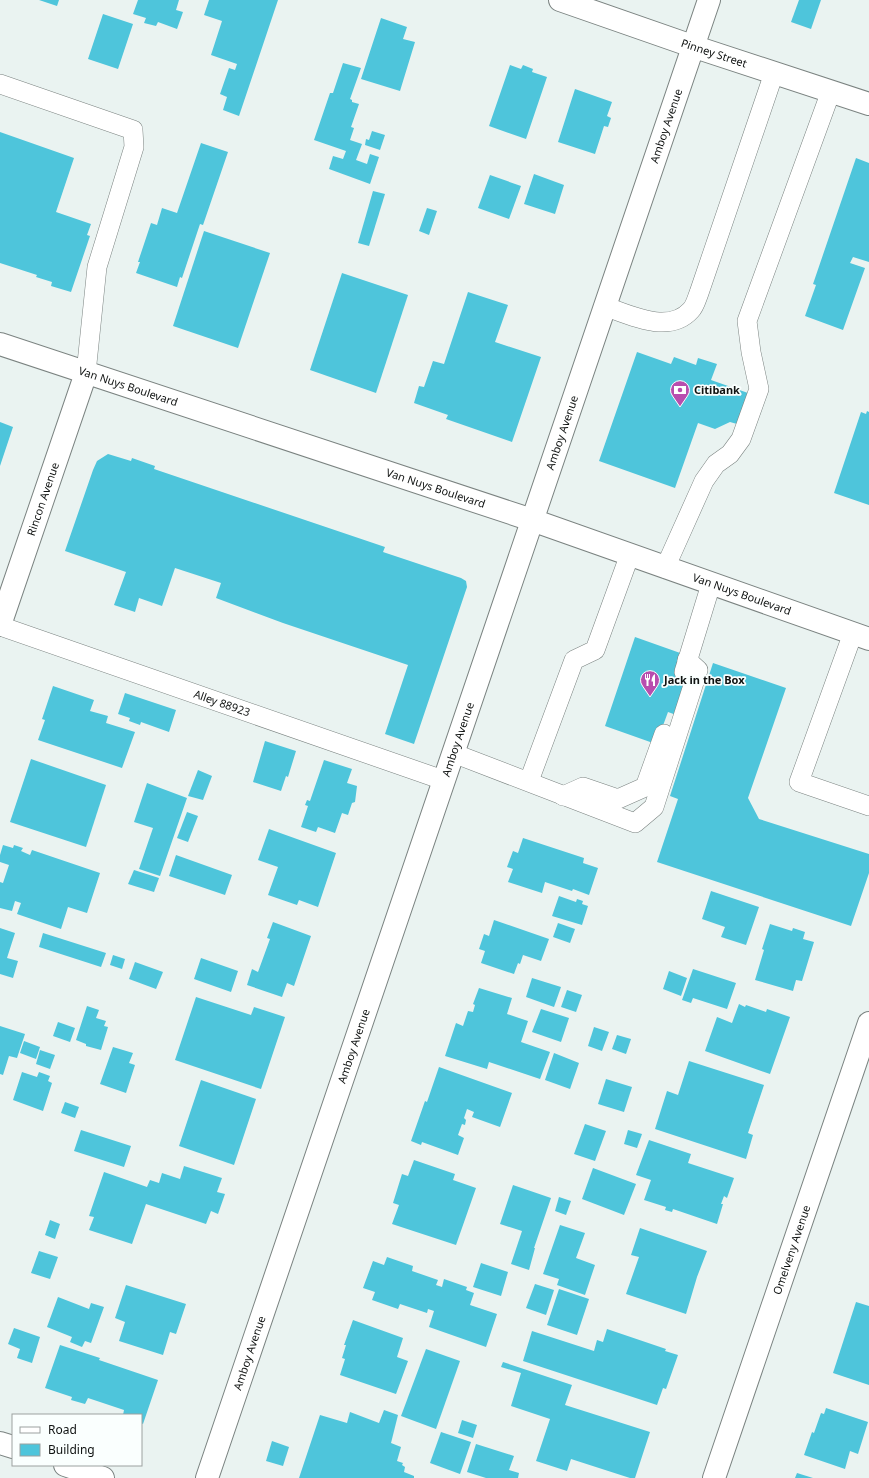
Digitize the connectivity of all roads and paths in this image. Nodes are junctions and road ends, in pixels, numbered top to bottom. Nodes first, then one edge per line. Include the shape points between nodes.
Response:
1 (560, 0) edge
2 (709, 0) edge
3 (692, 46) junction
4 (774, 73) junction
5 (0, 84) edge
6 (831, 92) junction
7 (869, 104) edge
8 (604, 306) junction
9 (0, 344) edge
10 (86, 373) junction
11 (532, 520) junction
12 (630, 554) junction
13 (665, 568) junction
14 (711, 584) junction
15 (1, 620) edge
16 (861, 636) edge
17 (687, 660) junction
18 (682, 679) dead end
19 (672, 714) dead end
20 (453, 753) junction
21 (444, 780) junction
22 (529, 781) junction
23 (563, 796) junction
24 (869, 806) edge
25 (869, 1023) edge
26 (0, 1443) edge
27 (12, 1447) edge
28 (68, 1466) edge
29 (103, 1478) edge
30 (207, 1478) edge
31 (714, 1478) edge

1 - 3 street, Pinney Street
2 - 3 street, Amboy Avenue
3 - 4 street, Pinney Street
3 - 8 street, Amboy Avenue
4 - 6 street, Pinney Street
4 - 8 lane via 692,310 676,321 656,323
5 - 10 lane via 133,130 134,147 97,267
6 - 7 street, Pinney Street
6 - 13 lane via 747,321 759,389 740,439 730,454 716,464 704,481
8 - 11 street, Amboy Avenue
9 - 10 street, Van Nuys Boulevard
10 - 11 street, Van Nuys Boulevard
10 - 15 street, Rincon Avenue
11 - 12 street, Van Nuys Boulevard
11 - 20 street, Amboy Avenue
12 - 13 street, Van Nuys Boulevard
12 - 22 lane via 595,650 574,660
13 - 14 street, Van Nuys Boulevard
14 - 16 street, Van Nuys Boulevard
14 - 17 lane
15 - 21 lane, Alley 88923
16 - 24 lane via 798,782
17 - 18 lane
17 - 23 lane via 698,670 654,807 635,823
19 - 23 lane via 645,787 618,799 583,787
20 - 21 street, Amboy Avenue
20 - 22 lane
21 - 30 street, Amboy Avenue
22 - 23 lane
25 - 31 street, Omelveny Avenue
26 - 27 street
28 - 29 street

